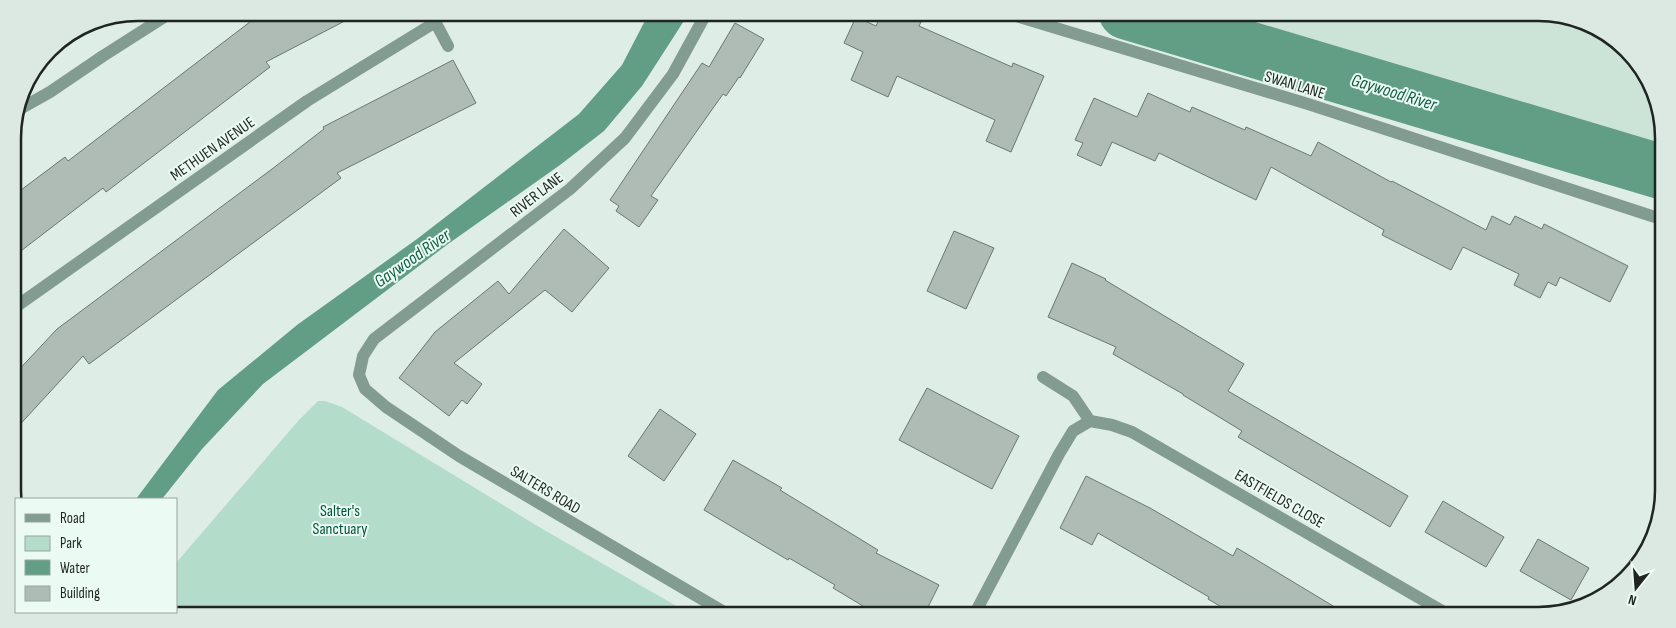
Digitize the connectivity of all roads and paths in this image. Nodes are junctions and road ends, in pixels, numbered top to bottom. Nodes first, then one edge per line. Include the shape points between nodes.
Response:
1 (158, 21) edge
2 (427, 21) edge
3 (434, 21) edge
4 (702, 21) edge
5 (1033, 21) edge
6 (448, 46) dead end
7 (26, 106) edge
8 (1655, 217) edge
9 (22, 303) edge
10 (359, 374) joint
11 (1043, 377) dead end
12 (1090, 421) junction
13 (979, 606) edge
14 (1434, 606) edge
15 (716, 607) edge

1 - 7 street
2 - 9 street, METHUEN AVENUE via 307,101
3 - 6 street
4 - 10 street, RIVER LANE via 673,74 625,138 570,189 374,338 363,356
5 - 8 street, SWAN LANE via 1308,104
10 - 15 street, SALTERS ROAD via 365,389 386,408 459,456
11 - 12 street via 1073,396
12 - 13 street via 1073,431 1059,454
12 - 14 street, EASTFIELDS CLOSE via 1132,432

